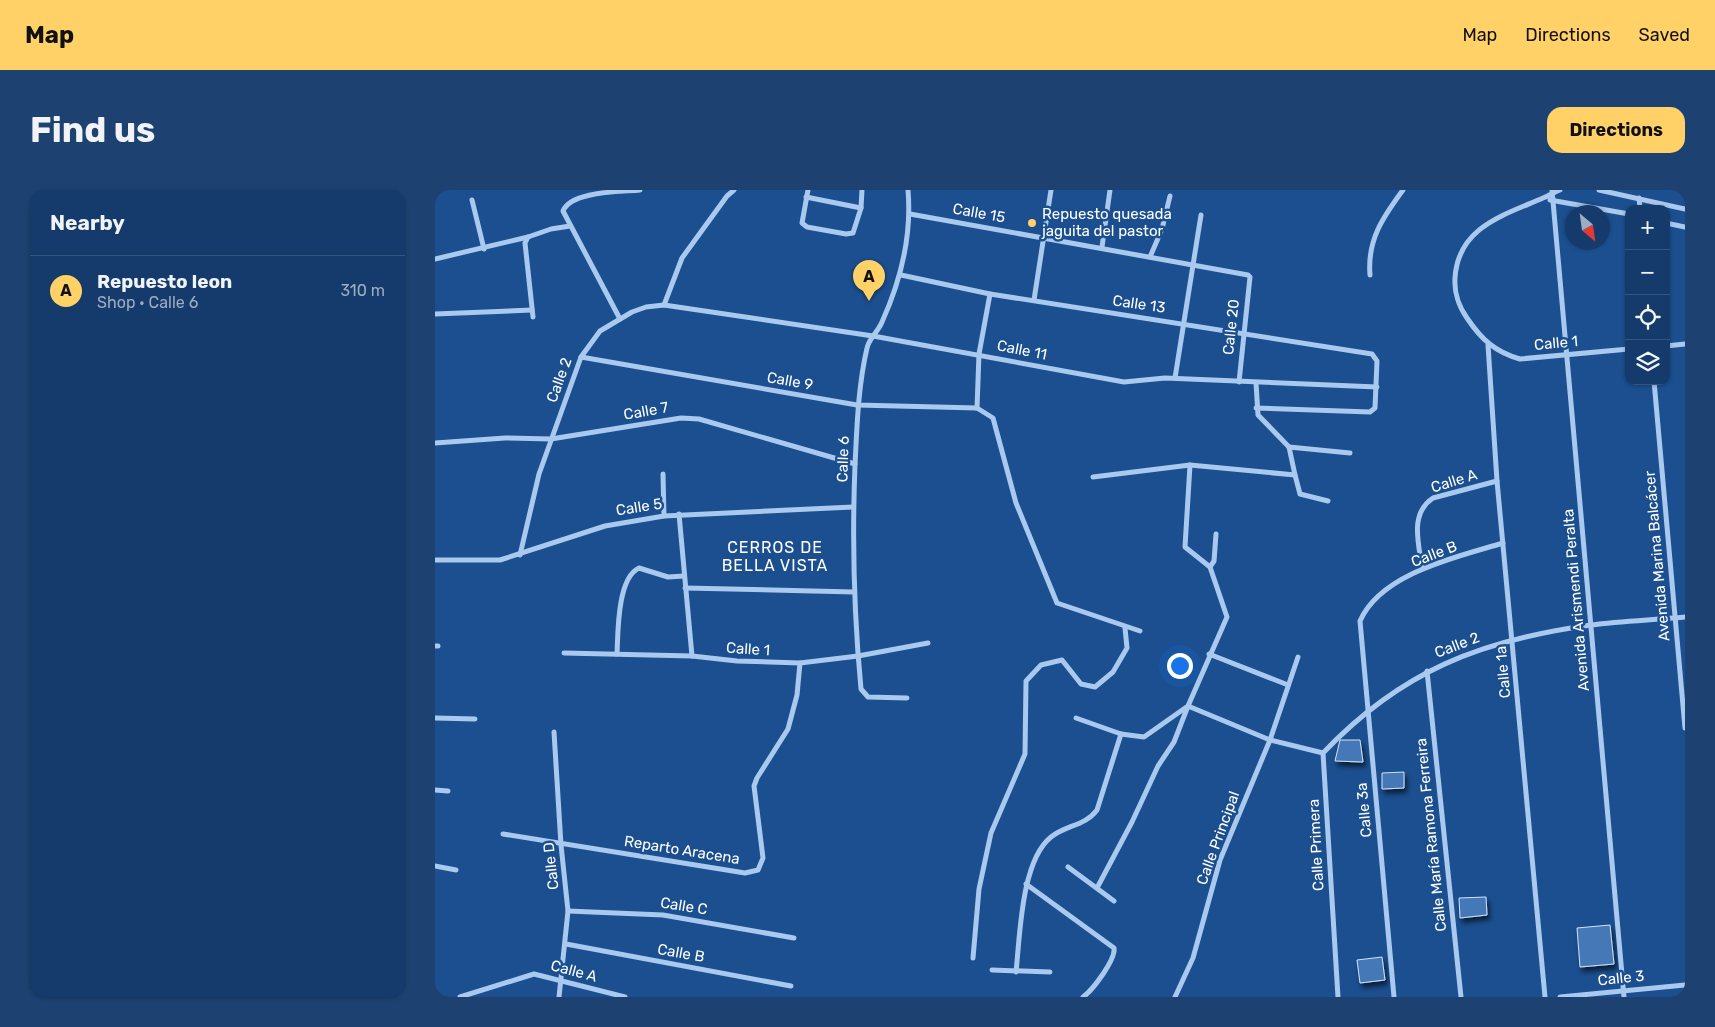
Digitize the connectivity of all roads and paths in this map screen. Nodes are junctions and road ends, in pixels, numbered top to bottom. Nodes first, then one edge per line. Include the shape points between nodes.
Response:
1 (640, 190) edge
2 (734, 190) edge
3 (808, 190) edge
4 (862, 190) edge
5 (908, 190) edge
6 (1051, 190) edge
7 (1110, 190) edge
8 (1403, 190) edge
9 (1560, 190) edge
10 (1599, 190) edge
11 (1552, 191) edge
12 (588, 193) edge
13 (1170, 196) dead end
14 (806, 197) junction
15 (1545, 198) junction
16 (1639, 198) junction
17 (472, 200) dead end
18 (1552, 200) junction
19 (1640, 205) edge
20 (861, 208) junction
21 (1685, 209) edge
22 (1625, 213) edge
23 (910, 214) junction
24 (1201, 216) dead end
25 (1670, 224) edge
26 (570, 226) junction
27 (1685, 227) edge
28 (528, 237) junction
29 (1044, 238) junction
30 (1102, 247) junction
31 (485, 249) junction
32 (1150, 257) junction
33 (435, 259) edge
34 (1193, 266) junction
35 (1370, 275) dead end
36 (901, 276) junction
37 (1249, 276) joint
38 (990, 294) junction
39 (1034, 300) junction
40 (664, 305) junction
41 (532, 310) junction
42 (435, 314) edge
43 (533, 317) dead end
44 (620, 319) junction
45 (1184, 323) junction
46 (1242, 333) junction
47 (873, 336) junction
48 (1685, 344) edge
49 (1489, 345) junction
50 (1670, 346) edge
51 (1625, 349) edge
52 (979, 354) junction
53 (1568, 355) junction
54 (581, 357) junction
55 (1175, 378) junction
56 (1239, 382) junction
57 (1256, 383) junction
58 (1654, 385) edge
59 (1377, 388) junction
60 (857, 405) junction
61 (977, 408) junction
62 (1256, 408) junction
63 (551, 439) junction
64 (435, 443) edge
65 (1289, 447) junction
66 (1350, 453) dead end
67 (855, 464) junction
68 (1190, 465) junction
69 (663, 474) dead end
70 (1295, 475) junction
71 (1093, 477) dead end
72 (1497, 481) junction
73 (1328, 501) dead end
74 (853, 507) junction
75 (679, 514) junction
76 (664, 516) junction
77 (1216, 534) dead end
78 (1503, 544) junction
79 (520, 555) junction
80 (435, 560) edge
81 (1210, 567) junction
82 (1421, 568) junction
83 (684, 576) junction
84 (685, 588) junction
85 (854, 592) junction
86 (1685, 617) edge
87 (1674, 618) junction
88 (1360, 621) joint
89 (1591, 625) junction
90 (1125, 628) junction
91 (1140, 631) dead end
92 (1512, 639) junction
93 (928, 643) dead end
94 (564, 653) dead end
95 (617, 654) junction
96 (1209, 654) junction
97 (691, 656) junction
98 (858, 656) junction
99 (1298, 657) dead end
100 (800, 663) junction
101 (1427, 671) junction
102 (1288, 685) junction
103 (907, 698) dead end
104 (1188, 706) junction
105 (1368, 711) junction
106 (435, 718) edge
107 (1076, 718) dead end
108 (475, 719) dead end
109 (1685, 728) edge
110 (553, 732) dead end
111 (1121, 734) junction
112 (1269, 740) junction
113 (1323, 752) junction
114 (435, 790) edge
115 (448, 791) dead end
116 (503, 834) dead end
117 (561, 844) junction
118 (435, 866) edge
119 (1068, 867) dead end
120 (456, 870) dead end
121 (1026, 884) junction
122 (1097, 888) junction
123 (1115, 901) dead end
124 (568, 911) junction
125 (794, 938) dead end
126 (566, 944) junction
127 (973, 958) dead end
128 (992, 970) dead end
129 (1016, 972) junction
130 (1051, 972) dead end
131 (562, 981) junction
132 (1685, 985) edge
133 (791, 986) dead end
134 (1624, 994) edge
135 (460, 997) edge
136 (559, 997) edge
137 (625, 997) edge
138 (1083, 997) edge
139 (1175, 997) edge
140 (1338, 997) edge
141 (1394, 997) edge
142 (1461, 997) edge
143 (1545, 997) edge
144 (1560, 997) edge

1 - 12 street
2 - 40 street via 682,258
3 - 14 street
4 - 20 street
5 - 23 street, Calle 6
6 - 29 street
7 - 30 street
8 - 35 street via 1380,220 1373,237
9 - 11 street
10 - 16 street
11 - 15 street
11 - 18 street
12 - 26 street via 565,205 563,211
13 - 32 street via 1162,229
14 - 20 street
14 - 20 street via 801,218 807,227 853,233
15 - 18 street
15 - 49 street via 1504,213 1476,232 1455,269 1456,294 1462,312
16 - 19 street
16 - 21 street
17 - 31 street
18 - 22 street
18 - 53 street, Avenida Arismendi Peralta
23 - 29 street, Calle 15
23 - 36 street, Calle 6
24 - 34 street
25 - 27 street
26 - 28 street
26 - 44 street
28 - 31 street
28 - 41 street via 525,243
29 - 30 street, Calle 15
29 - 39 street
30 - 32 street, Calle 15
31 - 33 street
32 - 34 street, Calle 15
34 - 37 street, Calle 15
34 - 45 street
36 - 38 street, Calle 13
36 - 47 street, Calle 6 via 881,325
37 - 46 street, Calle 20
38 - 39 street, Calle 13
38 - 52 street
39 - 45 street, Calle 13
40 - 44 street, Calle 2 via 646,307
40 - 47 street, Calle 11
41 - 42 street
41 - 43 street
44 - 54 street, Calle 2 via 600,331
45 - 46 street, Calle 13
45 - 55 street
46 - 56 street, Calle 20
46 - 59 street, Calle 13 via 1373,355 1377,361
47 - 52 street, Calle 11
47 - 60 street, Calle 6 via 867,346
48 - 50 street
49 - 53 street, Calle 1 via 1505,355 1520,358
49 - 72 street, Calle 1a
51 - 53 street, Calle 1
52 - 55 street, Calle 11 via 1124,382
52 - 61 street
53 - 89 street, Avenida Arismendi Peralta
54 - 60 street, Calle 9
54 - 63 street, Calle 2
55 - 56 street, Calle 11
56 - 57 street, Calle 11
57 - 59 street, Calle 11
57 - 62 street
58 - 87 street, Avenida Marina Balcácer
59 - 62 street via 1373,411
60 - 61 street, Calle 9
60 - 67 street, Calle 6
61 - 90 street via 993,418 1016,503 1057,603
62 - 65 street via 1265,425
63 - 64 street, Calle 7 via 505,438
63 - 67 street, Calle 7 via 681,418 699,419
63 - 79 street, Calle 2 via 539,474
65 - 66 street
65 - 70 street
67 - 74 street, Calle 6
68 - 70 street
68 - 71 street
68 - 81 street via 1185,543 1187,550
69 - 76 street
70 - 73 street via 1300,494
72 - 78 street, Calle 1a
72 - 82 street, Calle A via 1433,498 1426,503 1417,521
74 - 75 street, Calle 5
74 - 85 street, Calle 6
75 - 76 street, Calle 5
75 - 83 street
76 - 79 street, Calle 5 via 605,526
77 - 81 street via 1214,561
78 - 82 street, Calle B
78 - 92 street, Calle 1a
79 - 80 street, Calle 5 via 501,560
81 - 96 street via 1227,617
82 - 88 street, Calle B via 1370,603
83 - 84 street
83 - 95 street via 668,577 639,568 630,574 621,603
84 - 85 street
84 - 97 street
85 - 98 street, Calle 6
86 - 87 street, Calle 2
87 - 89 street, Calle 2
87 - 109 street, Avenida Marina Balcácer
88 - 105 street, Calle 3a
89 - 92 street, Calle 2
89 - 134 street, Avenida Arismendi Peralta
90 - 91 street
90 - 127 street via 1127,648 1113,672 1095,688 1081,684 1062,660 1041,665 1026,681 1025,754 991,833 979,889
92 - 101 street, Calle 2
92 - 143 street, Calle 1a
93 - 98 street, Calle 1
94 - 95 street, Calle 1
95 - 97 street, Calle 1
96 - 102 street
96 - 104 street
97 - 100 street, Calle 1
98 - 100 street, Calle 1
98 - 103 street, Calle 6 via 863,694 868,697
99 - 102 street, Calle Principal
100 - 117 street, Reparto Aracena via 797,694 788,729 754,786 763,858 758,870 745,873
101 - 105 street, Calle 2
101 - 142 street, Calle María Ramona Ferreira
102 - 112 street, Calle Principal
104 - 111 street via 1144,737
104 - 112 street
104 - 122 street via 1174,742 1157,766
105 - 113 street
105 - 141 street, Calle 3a
106 - 108 street
107 - 111 street
110 - 117 street, Calle D
111 - 121 street via 1097,810 1091,819 1052,836 1046,842
112 - 113 street
112 - 139 street, Calle Principal via 1220,860 1193,958
113 - 140 street, Calle Primera
114 - 115 street
116 - 117 street, Reparto Aracena
117 - 124 street, Calle D
118 - 120 street
119 - 122 street
121 - 129 street
121 - 138 street via 1114,948 1105,971
122 - 123 street
124 - 125 street, Calle C via 663,914
124 - 126 street, Calle D
126 - 131 street, Calle D
126 - 133 street, Calle B
128 - 129 street
129 - 130 street
131 - 135 street, Calle A via 535,974
131 - 136 street, Calle D
131 - 137 street, Calle A
132 - 134 street, Calle 3
134 - 144 street, Calle 3

